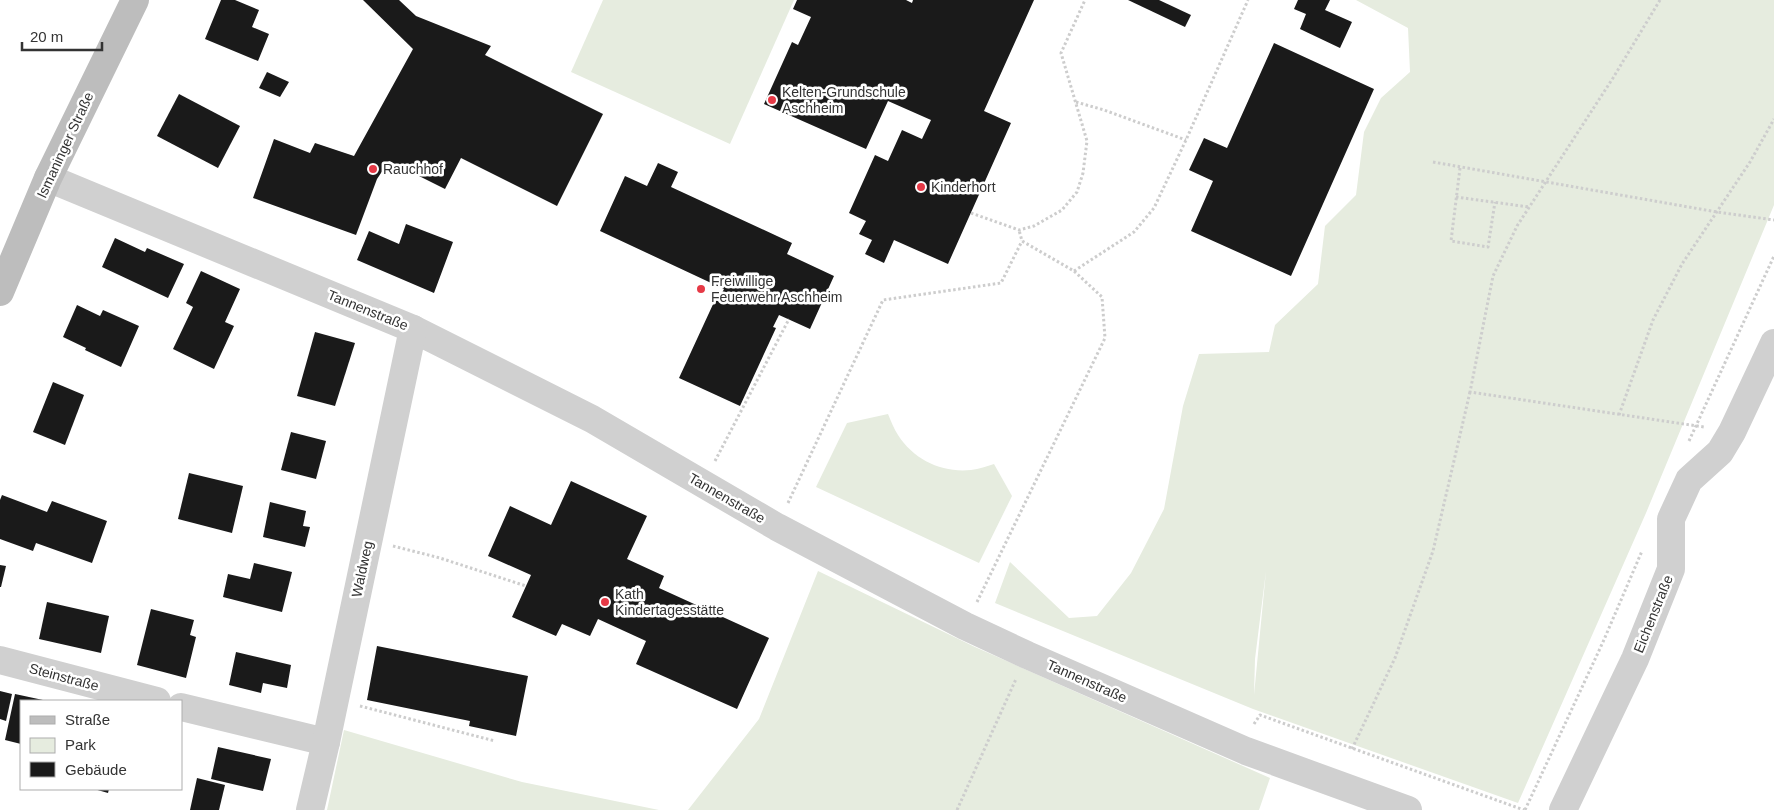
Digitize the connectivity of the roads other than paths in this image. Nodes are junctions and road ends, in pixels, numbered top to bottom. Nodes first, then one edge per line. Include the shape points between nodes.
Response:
1 (135, 0) edge
2 (48, 178) junction
3 (0, 292) edge
4 (413, 329) junction
5 (1774, 343) edge
6 (0, 660) edge
7 (153, 700) edge
8 (182, 707) edge
9 (326, 742) junction
10 (310, 810) edge
11 (1408, 810) edge
12 (1563, 810) edge

1 - 2 main road, Ismaninger Straße
2 - 3 main road, Ismaninger Straße
2 - 4 street, Tannenstraße
4 - 9 street, Waldweg
4 - 11 street, Tannenstraße via 592,419 777,527 965,626 1246,751
5 - 12 street, Eichenstraße via 1732,432 1720,452 1689,480 1671,519 1671,569 1635,658
6 - 7 street, Steinstraße
8 - 9 street
9 - 10 street, Waldweg

